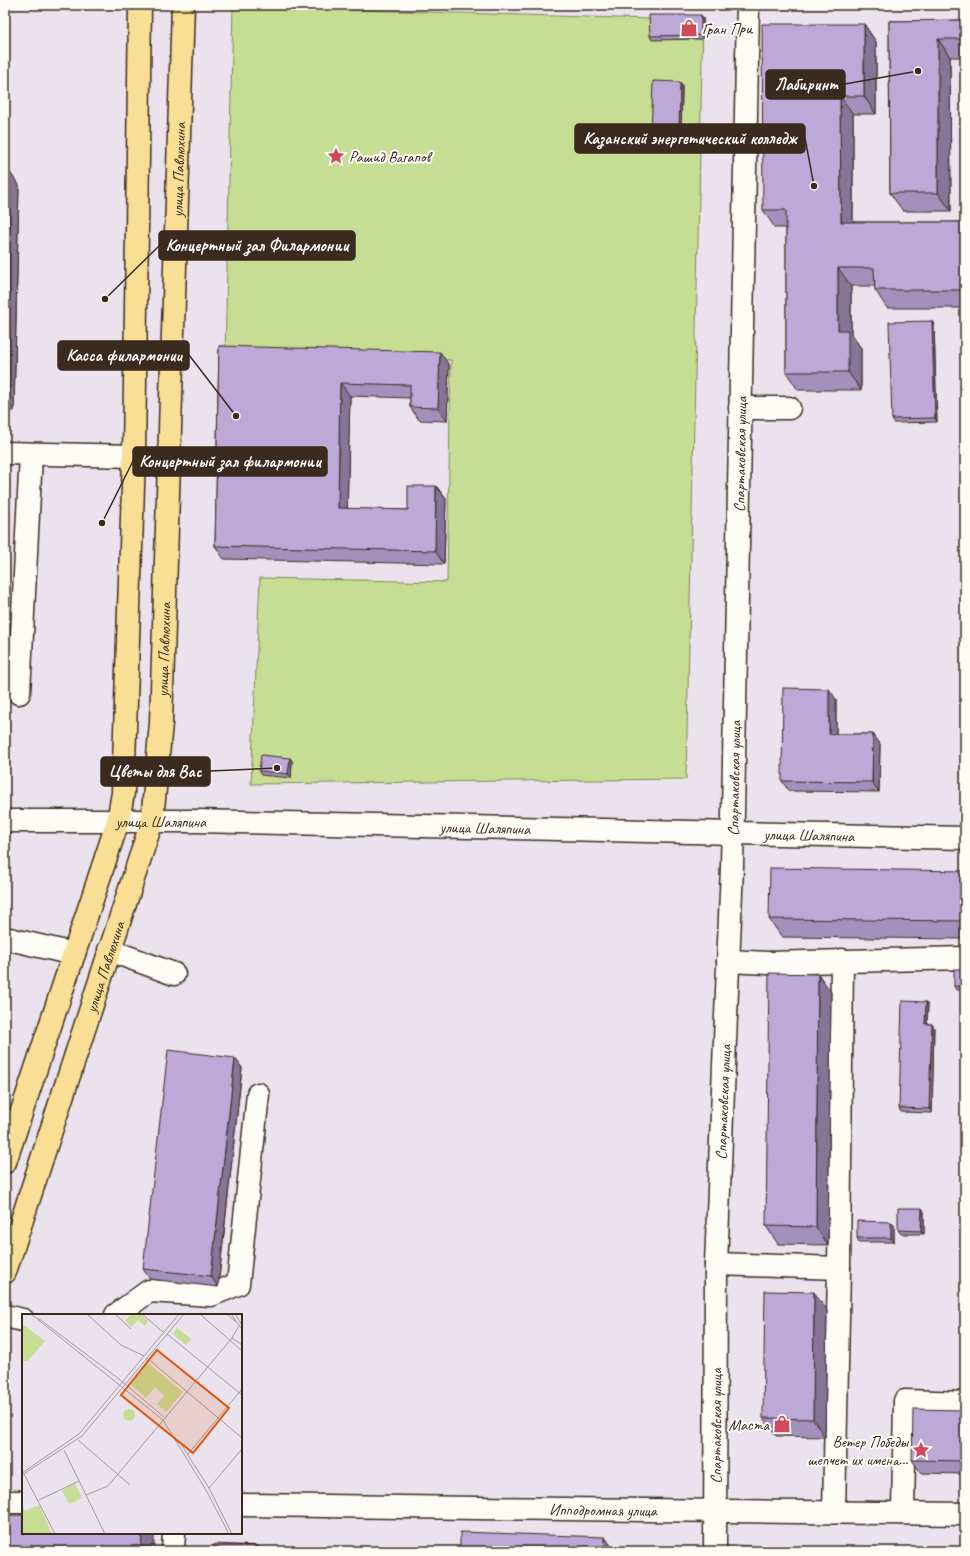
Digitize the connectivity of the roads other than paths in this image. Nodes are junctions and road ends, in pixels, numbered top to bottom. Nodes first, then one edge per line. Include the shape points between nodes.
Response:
1 (140, 5) edge
2 (183, 5) edge
3 (748, 5) edge
4 (740, 408) junction
5 (789, 408) dead end
6 (5, 453) edge
7 (31, 454) junction
8 (134, 456) junction
9 (19, 692) dead end
10 (5, 821) edge
11 (118, 821) junction
12 (152, 821) junction
13 (732, 834) junction
14 (965, 838) edge
15 (5, 938) edge
16 (109, 950) junction
17 (74, 954) junction
18 (965, 958) edge
19 (842, 960) junction
20 (728, 961) junction
21 (174, 974) dead end
22 (258, 1094) dead end
23 (5, 1162) edge
24 (716, 1264) junction
25 (839, 1268) junction
26 (5, 1272) edge
27 (117, 1314) edge
28 (5, 1316) edge
29 (22, 1320) edge
30 (965, 1403) edge
31 (5, 1502) edge
32 (22, 1502) edge
33 (242, 1504) edge
34 (716, 1511) junction
35 (834, 1512) junction
36 (903, 1513) junction
37 (965, 1514) edge
38 (174, 1534) edge
39 (173, 1551) edge
40 (716, 1551) edge

1 - 8 main road, улица Павлюхина
2 - 12 main road, улица Павлюхина via 161,723
3 - 4 street, Спартаковская улица
4 - 5 street
4 - 13 street, Спартаковская улица
6 - 7 street
7 - 8 street
7 - 9 street
8 - 11 main road, улица Павлюхина via 123,793
10 - 11 street, улица Шаляпина
11 - 12 street, улица Шаляпина
11 - 17 main road, улица Павлюхина
12 - 13 street, улица Шаляпина
12 - 16 main road, улица Павлюхина
13 - 14 street, улица Шаляпина
13 - 20 street, Спартаковская улица
15 - 17 street
16 - 21 street
16 - 26 main road, улица Павлюхина
17 - 23 main road, улица Павлюхина
18 - 19 street
19 - 20 street
19 - 25 street
20 - 24 street, Спартаковская улица
22 - 27 street via 238,1284 211,1295 149,1291
24 - 25 street
24 - 34 street, Спартаковская улица
25 - 35 street
28 - 29 street
30 - 36 street via 905,1401
31 - 32 street
33 - 34 street, Ипподромная улица
34 - 35 street, Ипподромная улица
34 - 40 street, Спартаковская улица
35 - 36 street, Ипподромная улица
36 - 37 street, Ипподромная улица
38 - 39 street

